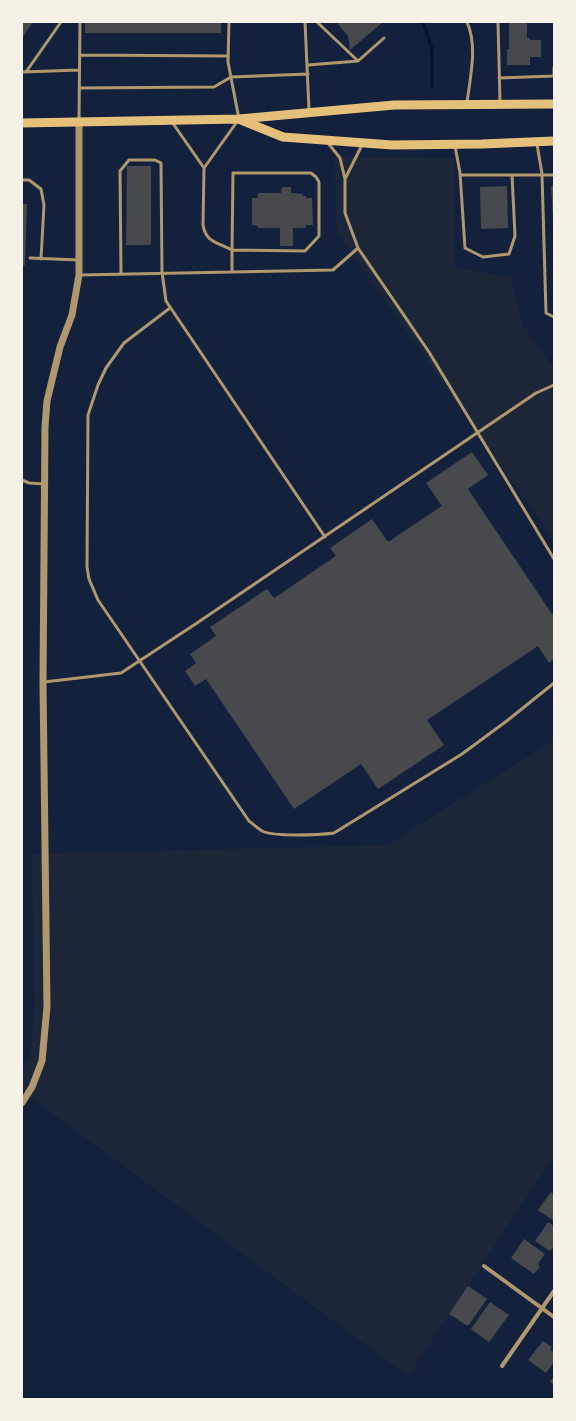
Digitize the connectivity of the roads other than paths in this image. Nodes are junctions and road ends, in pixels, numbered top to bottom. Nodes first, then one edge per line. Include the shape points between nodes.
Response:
1 (61, 22) edge
2 (80, 22) edge
3 (229, 22) edge
4 (305, 22) edge
5 (317, 22) edge
6 (467, 22) edge
7 (498, 22) edge
8 (384, 38) dead end
9 (80, 55) junction
10 (228, 56) junction
11 (358, 61) junction
12 (308, 65) junction
13 (554, 68) edge
14 (80, 70) junction
15 (22, 72) edge
16 (26, 72) junction
17 (308, 74) junction
18 (554, 76) edge
19 (231, 77) junction
20 (499, 78) junction
21 (79, 88) junction
22 (500, 104) junction
23 (554, 104) edge
24 (467, 105) junction
25 (309, 112) junction
26 (239, 119) junction
27 (171, 120) junction
28 (79, 122) junction
29 (22, 123) edge
30 (326, 140) junction
31 (554, 140) edge
32 (537, 141) junction
33 (363, 143) junction
34 (454, 144) junction
35 (204, 168) junction
36 (512, 174) junction
37 (542, 174) junction
38 (460, 175) junction
39 (554, 175) edge
40 (345, 179) junction
41 (22, 180) edge
42 (358, 248) junction
43 (232, 250) junction
44 (30, 258) dead end
45 (41, 259) junction
46 (79, 260) junction
47 (232, 271) junction
48 (162, 272) junction
49 (121, 273) junction
50 (79, 275) junction
51 (170, 308) junction
52 (554, 317) edge
53 (554, 385) edge
54 (477, 434) junction
55 (22, 480) edge
56 (44, 484) junction
57 (325, 537) junction
58 (554, 559) edge
59 (140, 660) junction
60 (42, 683) junction
61 (554, 684) edge
62 (22, 1103) edge
63 (484, 1266) dead end
64 (554, 1291) edge
65 (542, 1308) junction
66 (554, 1317) edge
67 (502, 1366) dead end

1 - 16 lane
2 - 9 lane
3 - 10 lane
4 - 12 lane
5 - 11 lane
6 - 24 lane via 471,31 472,55
7 - 20 lane
8 - 11 lane
9 - 10 lane
9 - 14 lane
10 - 19 lane
11 - 12 lane
12 - 17 lane
13 - 18 lane
14 - 16 lane
14 - 21 lane
15 - 16 lane
17 - 19 lane
17 - 25 lane
18 - 20 lane
19 - 21 lane via 214,87
19 - 26 lane
20 - 22 lane
21 - 28 lane
22 - 23 main road
22 - 24 main road
24 - 25 main road via 394,105
25 - 26 main road
26 - 27 main road
26 - 30 main road via 283,137
26 - 35 lane
27 - 28 main road
27 - 35 lane
28 - 29 main road
28 - 46 street
30 - 33 main road
30 - 40 lane via 340,158
31 - 32 main road
32 - 34 main road
32 - 37 lane
33 - 34 main road
33 - 40 lane
34 - 38 lane
35 - 43 lane via 204,233 207,238
36 - 37 lane
36 - 38 lane
36 - 38 lane via 515,236 509,254 483,257 465,248
37 - 39 lane
37 - 52 lane via 546,313
40 - 42 lane via 345,214
41 - 45 lane via 29,180 41,189 44,205
42 - 47 lane via 333,270
42 - 54 lane via 429,352
43 - 43 lane via 305,251 319,236 319,182 316,176 311,173 233,173
43 - 47 lane
44 - 45 lane
45 - 46 lane
46 - 50 street
47 - 48 lane
48 - 49 lane
48 - 49 lane via 161,163 155,160 129,160 120,171
48 - 51 lane via 166,301
49 - 50 lane
50 - 56 street via 72,315 60,347 47,401
51 - 57 lane
51 - 59 lane via 124,343 106,368 88,415 89,579 98,600
53 - 54 lane via 536,393
54 - 57 lane
54 - 58 lane
55 - 56 lane
56 - 60 street
57 - 59 lane
59 - 60 lane via 121,673
59 - 61 lane via 249,821 262,831 274,834 334,833 462,754
60 - 62 street via 47,1007 42,1061 32,1087
63 - 65 street
64 - 65 street
65 - 66 street
65 - 67 street

